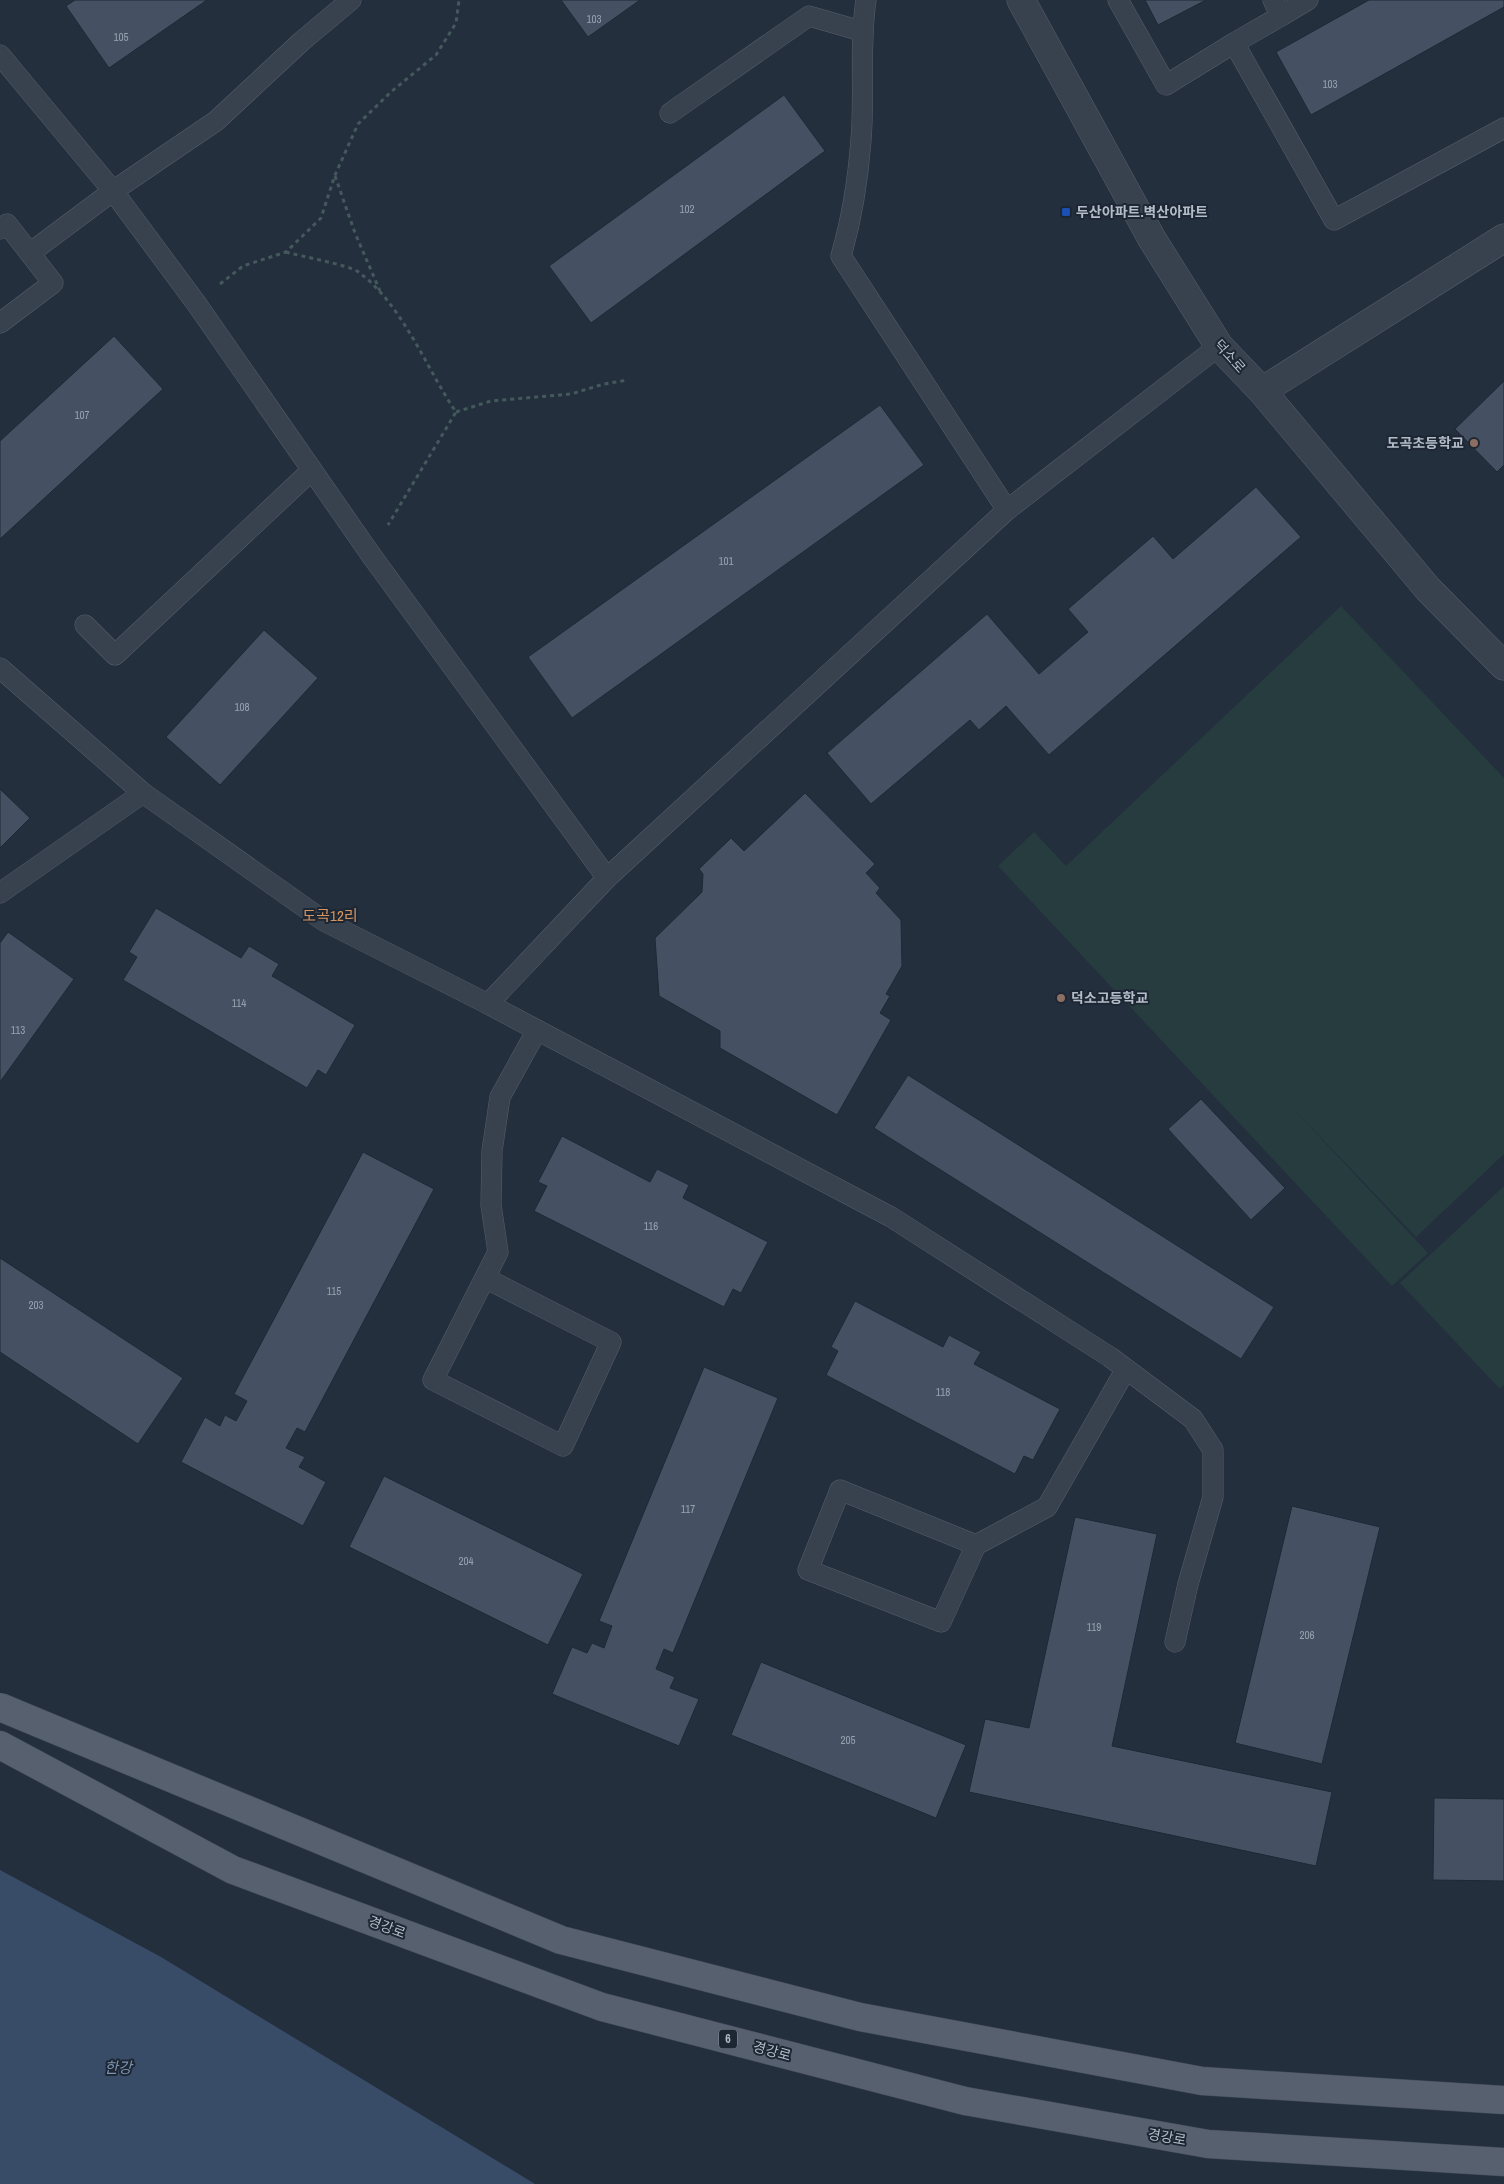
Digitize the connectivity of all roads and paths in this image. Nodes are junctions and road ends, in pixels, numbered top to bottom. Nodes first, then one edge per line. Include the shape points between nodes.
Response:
1 (351, 0) edge
2 (459, 0) edge
3 (866, 0) edge
4 (1021, 0) edge
5 (1118, 0) edge
6 (1308, 0) edge
7 (1277, 8) edge
8 (861, 31) junction
9 (1234, 43) junction
10 (0, 55) edge
11 (670, 113) dead end
12 (1504, 128) edge
13 (335, 175) junction
14 (113, 191) junction
15 (0, 230) edge
16 (1504, 238) edge
17 (286, 252) junction
18 (30, 254) junction
19 (380, 293) junction
20 (196, 304) junction
21 (0, 323) edge
22 (1219, 346) junction
23 (628, 380) dead end
24 (1262, 391) junction
25 (456, 412) junction
26 (312, 470) junction
27 (1007, 510) junction
28 (371, 556) junction
29 (85, 625) dead end
30 (1504, 666) edge
31 (0, 668) edge
32 (143, 793) junction
33 (607, 878) junction
34 (0, 893) edge
35 (488, 1004) junction
36 (537, 1030) junction
37 (498, 1252) junction
38 (1126, 1370) junction
39 (976, 1545) junction
40 (1175, 1642) dead end
41 (0, 1707) edge
42 (0, 1746) edge
43 (1504, 2100) edge
44 (1504, 2162) edge

1 - 14 lane via 216,121
2 - 13 path via 456,23 436,55 358,124
3 - 8 lane
4 - 22 street, 덕소로 via 1152,239
5 - 9 lane via 1166,85
6 - 7 lane
7 - 9 lane
8 - 11 lane via 809,16
8 - 27 lane via 862,139 851,220 841,256
9 - 12 lane via 1334,220
10 - 14 lane
13 - 17 path via 321,218
13 - 19 path
14 - 18 lane
14 - 20 lane
15 - 18 lane via 7,224
16 - 24 street
17 - 19 path via 356,270
17 - 20 path via 243,266
18 - 21 lane via 53,282
19 - 25 path via 416,341
20 - 26 lane
22 - 24 street, 덕소로
22 - 27 lane
23 - 25 path via 571,394 491,401
24 - 30 street, 덕소로 via 1428,589
25 - 28 path
26 - 28 lane
26 - 29 lane via 115,655
27 - 33 lane
28 - 33 lane
31 - 32 lane
32 - 34 lane
32 - 35 lane via 324,921
33 - 35 lane
35 - 36 lane
36 - 37 lane via 500,1097 492,1151 491,1205
36 - 38 lane via 891,1217
37 - 37 lane via 485,1278 611,1342 563,1446 433,1380
38 - 39 lane via 1047,1507
38 - 40 lane via 1193,1420 1213,1450 1213,1497
39 - 39 lane via 941,1622 808,1570 840,1490
41 - 43 main road, bridge via 560,1940 860,2017 1202,2082
42 - 44 main road, 경강로 / 6 via 233,1870 602,2006 965,2101 1198,2142

